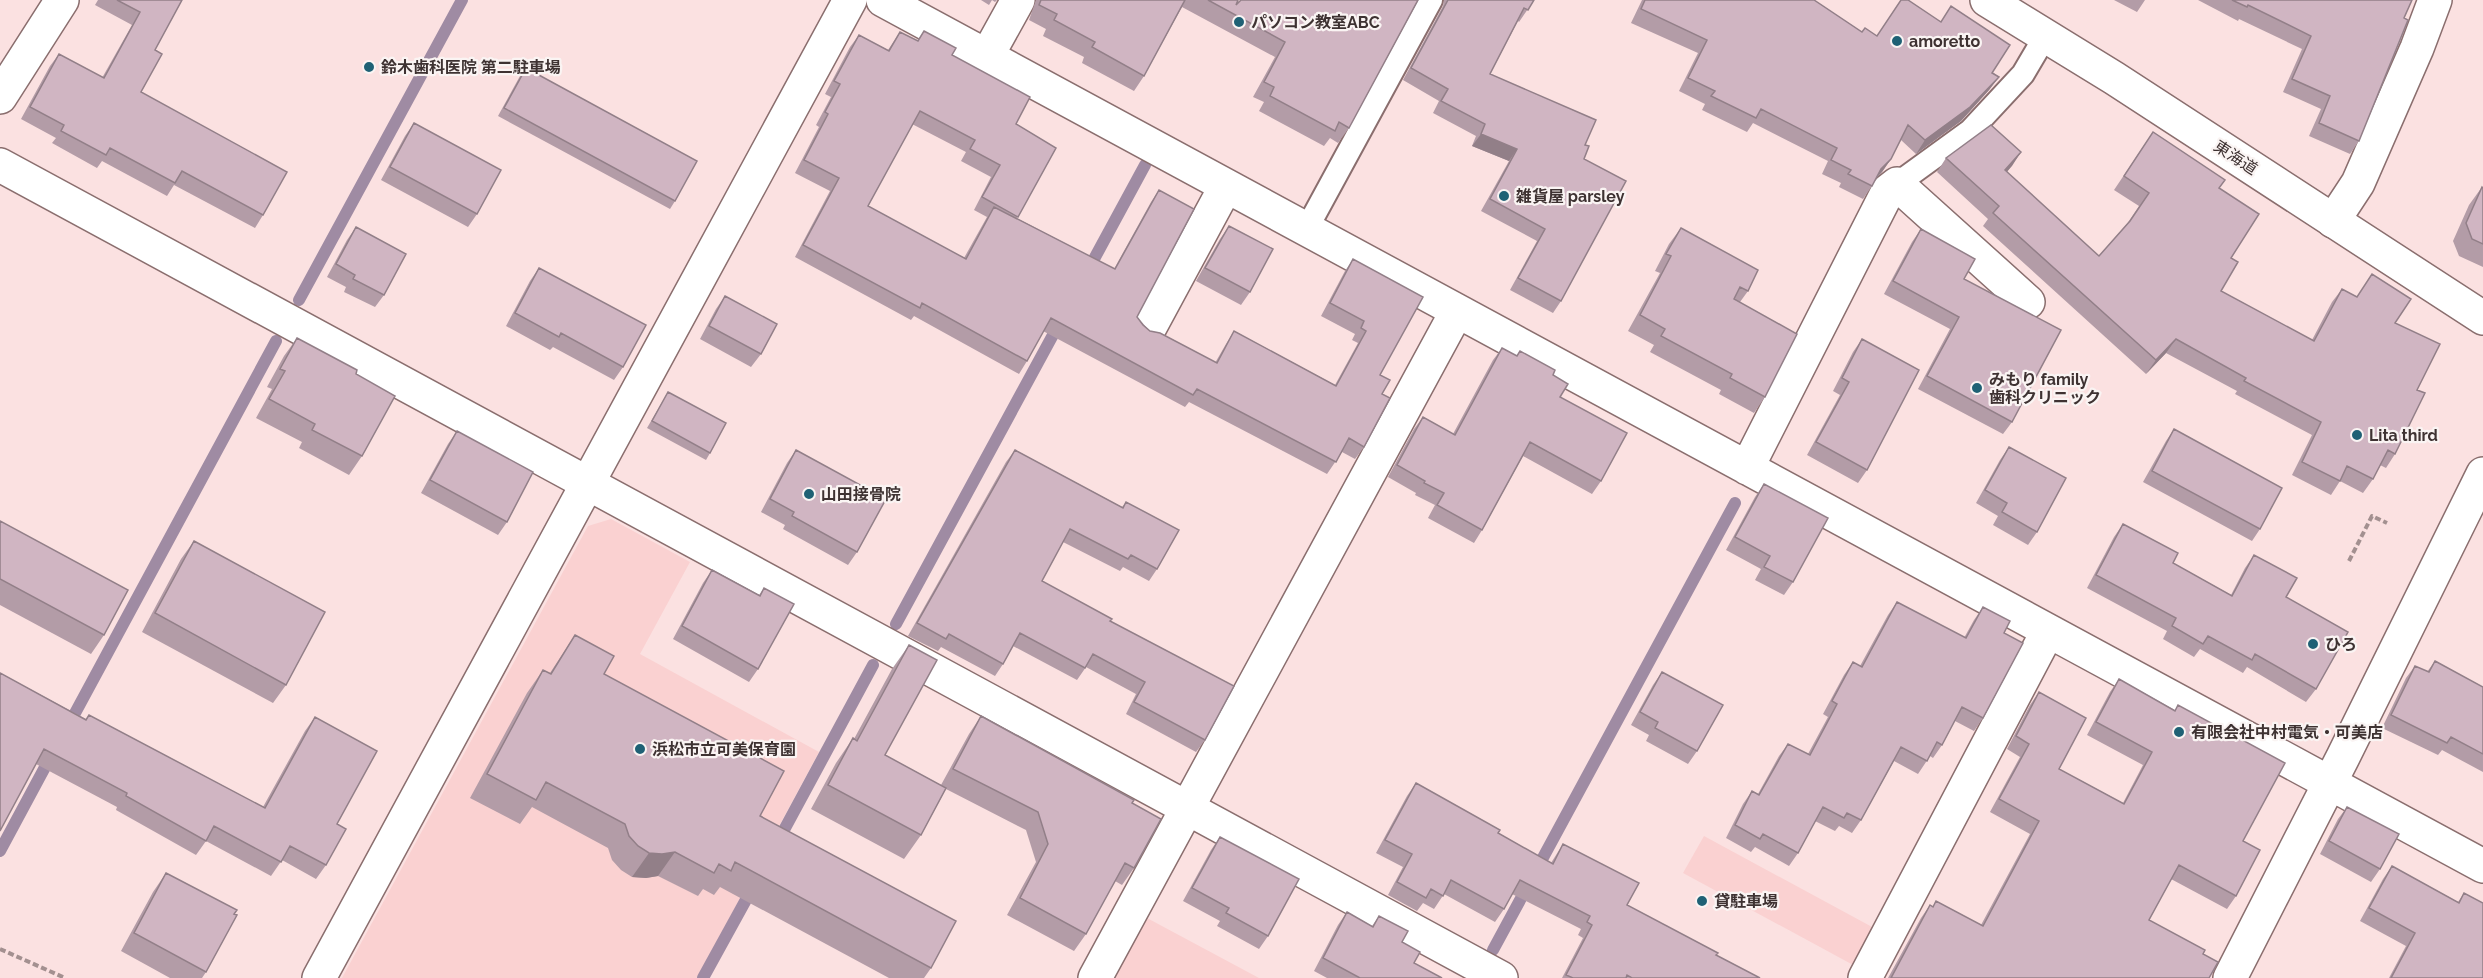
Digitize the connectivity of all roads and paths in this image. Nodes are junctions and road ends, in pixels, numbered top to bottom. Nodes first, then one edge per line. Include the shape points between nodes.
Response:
1 (62, 0) edge
2 (850, 0) edge
3 (883, 0) edge
4 (1018, 0) edge
5 (1431, 0) edge
6 (1987, 0) edge
7 (2435, 0) edge
8 (2046, 35) junction
9 (987, 56) junction
10 (0, 97) edge
11 (0, 165) edge
12 (1897, 184) junction
13 (1226, 186) junction
14 (2333, 221) junction
15 (1306, 230) junction
16 (2028, 302) dead end
17 (1457, 311) junction
18 (2483, 318) edge
19 (1150, 327) dead end
20 (1747, 468) junction
21 (2483, 474) edge
22 (588, 483) junction
23 (2387, 523) dead end
24 (2349, 561) dead end
25 (2048, 631) junction
26 (2330, 783) junction
27 (1187, 808) junction
28 (2483, 866) edge
29 (0, 949) edge
30 (65, 978) edge
31 (319, 978) edge
32 (1095, 978) edge
33 (1501, 978) edge
34 (1864, 978) edge
35 (2230, 978) edge

1 - 10 main road
2 - 22 main road
3 - 9 main road
4 - 9 main road
5 - 15 lane
6 - 8 main road, 東海道
7 - 14 main road via 2358,183
8 - 12 lane via 2023,74 1970,131
8 - 14 main road, 東海道
9 - 13 main road
11 - 22 main road
12 - 16 main road
12 - 20 main road via 1888,191
13 - 15 main road
13 - 19 main road
14 - 18 main road, 東海道
15 - 17 main road
17 - 20 main road
17 - 27 main road
20 - 25 main road
21 - 26 main road
22 - 27 main road
22 - 31 main road
23 - 24 path via 2372,516
25 - 26 main road
25 - 34 main road
26 - 28 main road
26 - 35 main road
27 - 32 main road
27 - 33 main road
29 - 30 path

